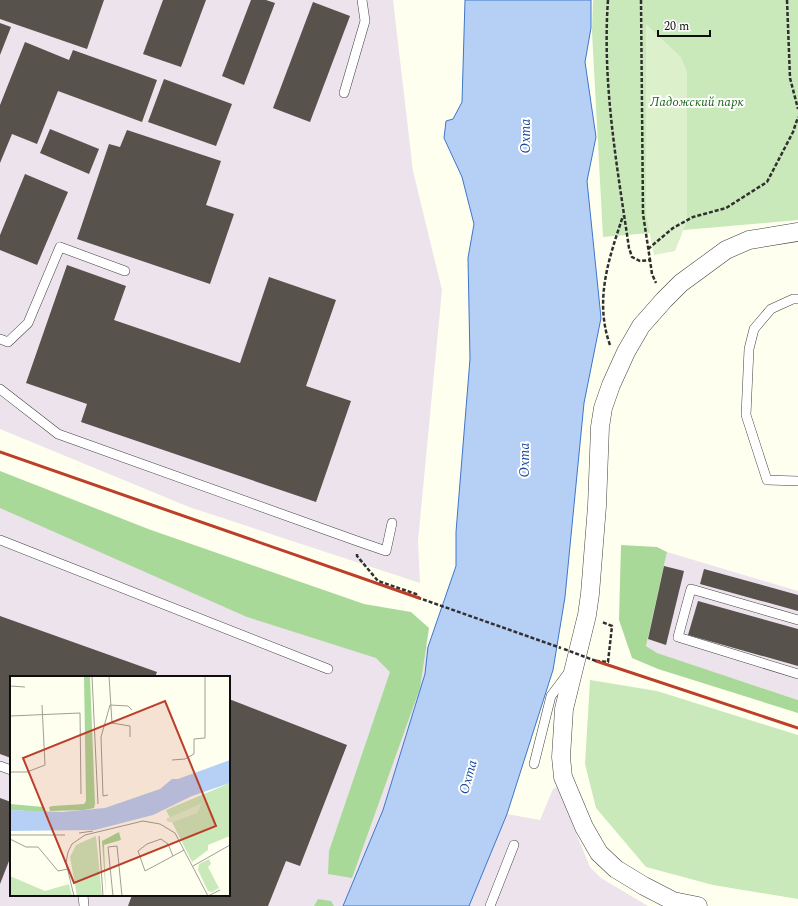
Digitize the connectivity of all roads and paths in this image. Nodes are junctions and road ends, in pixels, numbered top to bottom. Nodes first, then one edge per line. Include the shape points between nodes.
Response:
1 (362, 0) edge
2 (608, 0) edge
3 (641, 0) edge
4 (787, 0) edge
5 (344, 93) dead end
6 (798, 109) edge
7 (798, 117) edge
8 (624, 214) junction
9 (798, 232) edge
10 (648, 249) junction
11 (650, 260) junction
12 (125, 271) dead end
13 (798, 299) edge
14 (664, 300) junction
15 (0, 340) edge
16 (611, 349) dead end
17 (0, 389) edge
18 (798, 481) edge
19 (392, 523) dead end
20 (0, 540) edge
21 (357, 556) dead end
22 (798, 620) edge
23 (608, 625) dead end
24 (573, 668) junction
25 (328, 669) dead end
26 (798, 674) edge
27 (534, 764) dead end
28 (0, 766) edge
29 (10, 770) edge
30 (514, 845) dead end
31 (83, 896) edge
32 (84, 906) edge
33 (490, 906) edge
34 (698, 906) edge

1 - 5 lane via 365,21
2 - 8 path via 607,61 612,129
3 - 10 path via 643,214
4 - 6 path via 790,78
7 - 10 path via 767,182 726,208 693,217 673,228
8 - 11 path via 632,257 640,261
8 - 16 path via 609,254 603,287 604,324
9 - 14 street via 749,240 726,250
10 - 11 path
11 - 14 path via 652,274
12 - 15 lane via 60,247 28,323 8,342
13 - 18 lane via 770,310 754,329 749,349 746,415 766,480
14 - 24 street via 641,326 611,385 603,408 590,594 587,616
17 - 19 lane via 58,434 386,551
20 - 25 lane
21 - 23 path, bridge via 378,581 596,661 608,662 612,626
22 - 26 lane via 691,588 678,637
24 - 27 lane via 551,696
24 - 34 street via 564,709 561,757 563,777 584,827 599,853 616,869 673,901
28 - 29 lane
30 - 33 lane
31 - 32 lane

